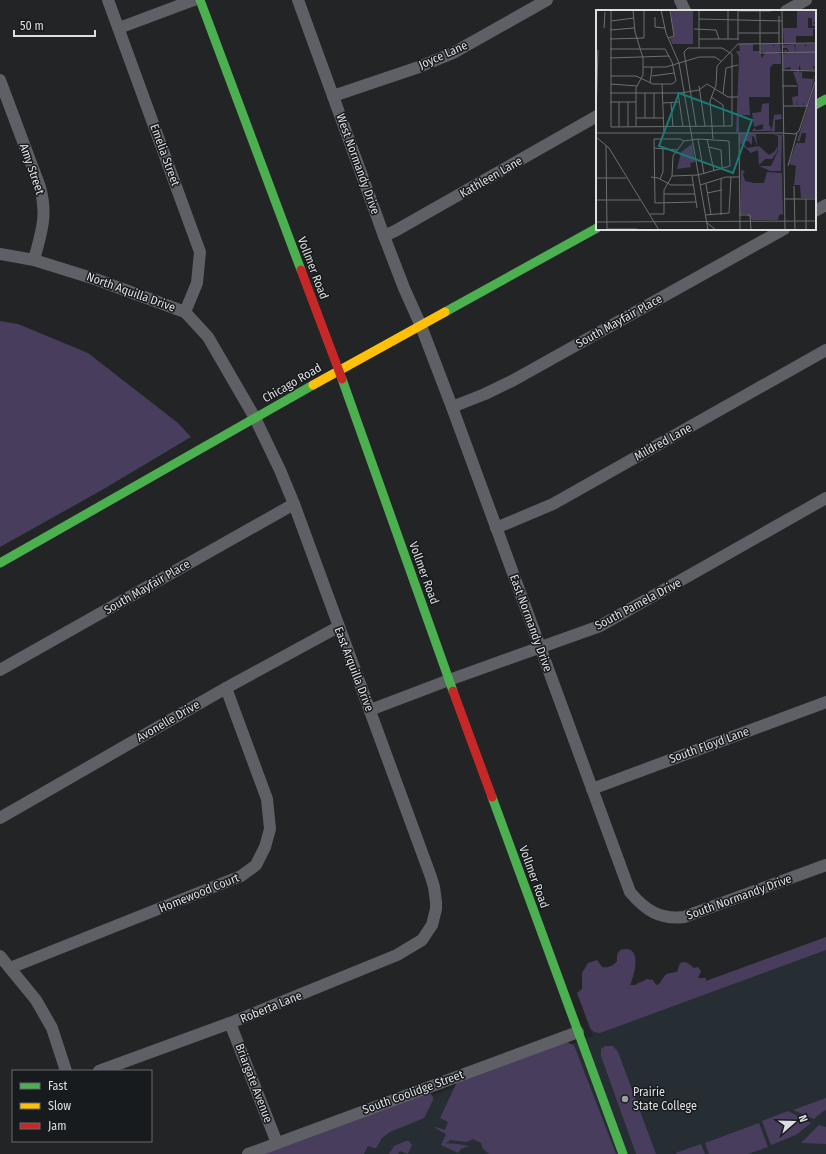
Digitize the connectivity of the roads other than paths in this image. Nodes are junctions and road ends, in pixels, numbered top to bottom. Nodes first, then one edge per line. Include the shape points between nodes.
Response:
1 (108, 0) edge
2 (194, 0) edge
3 (200, 0) edge
4 (298, 0) edge
5 (547, 0) edge
6 (680, 0) edge
7 (806, 0) edge
8 (685, 10) edge
9 (788, 10) edge
10 (119, 28) junction
11 (0, 80) edge
12 (333, 96) junction
13 (826, 99) edge
14 (816, 104) edge
15 (596, 117) edge
16 (826, 205) edge
17 (816, 210) edge
18 (596, 229) edge
19 (782, 230) edge
20 (384, 236) junction
21 (0, 254) edge
22 (34, 260) junction
23 (184, 312) junction
24 (421, 326) junction
25 (826, 350) edge
26 (339, 370) junction
27 (452, 407) junction
28 (255, 418) junction
29 (826, 498) edge
30 (294, 504) junction
31 (496, 528) junction
32 (0, 563) edge
33 (338, 627) junction
34 (540, 648) junction
35 (0, 670) edge
36 (449, 680) junction
37 (226, 688) junction
38 (826, 702) edge
39 (370, 710) junction
40 (592, 789) junction
41 (0, 818) edge
42 (826, 865) edge
43 (650, 912) joint
44 (432, 925) joint
45 (0, 956) edge
46 (10, 968) junction
47 (230, 1023) junction
48 (578, 1032) junction
49 (66, 1070) edge
50 (102, 1070) edge
51 (277, 1143) junction
52 (248, 1154) edge
53 (623, 1154) edge

1 - 10 street, Emelia Street
2 - 10 street
3 - 26 main road, Vollmer Road
4 - 12 street, West Normandy Drive
5 - 12 street, Joyce Lane via 453,53
6 - 8 street
7 - 9 street
10 - 23 street, Emelia Street via 200,252 197,283
11 - 22 street, Amy Street via 40,187 44,205 42,231
12 - 20 street, West Normandy Drive
13 - 14 main road
15 - 20 street, Kathleen Lane
16 - 17 street
18 - 24 main road, Chicago Road
19 - 27 street, South Mayfair Place via 512,381
20 - 24 street, West Normandy Drive
21 - 22 street, North Aquilla Drive
22 - 23 street, North Aquilla Drive via 95,279
23 - 28 street, North Aquilla Drive via 208,337
24 - 26 main road, Chicago Road
24 - 27 street, East Normandy Drive
25 - 31 street, Mildred Lane via 552,504
26 - 28 main road, Chicago Road
26 - 36 main road, Vollmer Road
27 - 31 street, East Normandy Drive
28 - 30 street, East Arquilla Drive
28 - 32 main road, Chicago Road
29 - 34 street, South Pamela Drive via 600,626
30 - 33 street, East Arquilla Drive
30 - 35 street, South Mayfair Place
31 - 34 street, East Normandy Drive
33 - 37 street, Avonelle Drive
33 - 39 street, East Arquilla Drive
34 - 36 street, South Pamela Drive
34 - 40 street, East Normandy Drive
36 - 39 street, South Pamela Drive
36 - 48 main road, Vollmer Road
37 - 41 street, Avonelle Drive
37 - 46 street, Homewood Court via 267,799 270,829 256,865 241,876
38 - 40 street, South Floyd Lane
39 - 44 street, East Arquilla Drive via 434,886 436,908
40 - 43 street, East Normandy Drive via 630,892
42 - 43 street, South Normandy Drive via 684,917 659,916
44 - 47 street, Roberta Lane via 422,940 397,955
45 - 46 street
46 - 49 street via 36,1000 52,1028
47 - 50 street, Roberta Lane
47 - 51 street, Briargate Avenue
48 - 51 street, South Coolidge Street
48 - 53 main road, Vollmer Road
51 - 52 street, South Coolidge Street

